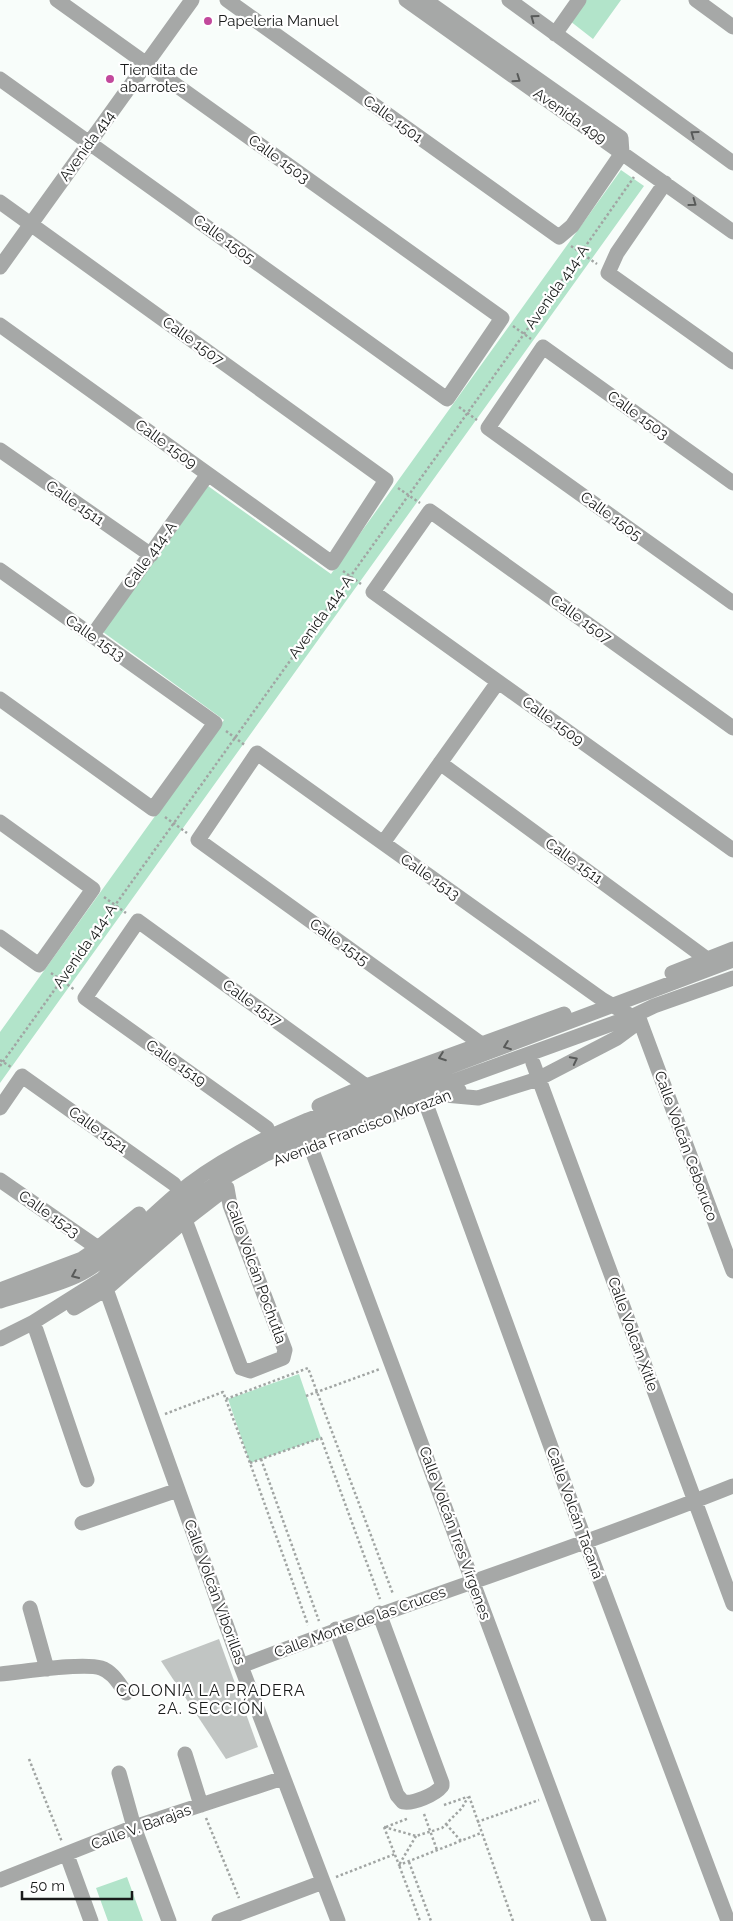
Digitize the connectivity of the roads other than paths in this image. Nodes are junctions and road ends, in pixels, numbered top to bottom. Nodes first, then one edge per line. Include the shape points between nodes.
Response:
1 (57, 0) edge
2 (192, 0) edge
3 (227, 0) edge
4 (406, 0) edge
5 (425, 0) edge
6 (508, 0) edge
7 (579, 0) edge
8 (696, 0) edge
9 (733, 27) edge
10 (555, 34) junction
11 (146, 64) junction
12 (0, 79) edge
13 (89, 143) junction
14 (622, 153) junction
15 (733, 163) edge
16 (665, 183) junction
17 (0, 202) edge
18 (31, 224) junction
19 (733, 232) edge
20 (559, 237) joint
21 (0, 267) edge
22 (502, 318) joint
23 (0, 325) edge
24 (542, 347) joint
25 (733, 362) edge
26 (447, 399) joint
27 (488, 428) joint
28 (0, 450) edge
29 (208, 474) junction
30 (386, 480) joint
31 (733, 483) edge
32 (430, 510) joint
33 (151, 555) junction
34 (332, 563) joint
35 (0, 570) edge
36 (373, 592) joint
37 (733, 604) edge
38 (92, 636) junction
39 (498, 682) junction
40 (0, 699) edge
41 (733, 728) edge
42 (440, 763) junction
43 (0, 822) edge
44 (198, 840) joint
45 (384, 844) junction
46 (733, 850) edge
47 (138, 921) joint
48 (0, 938) edge
49 (733, 949) edge
50 (707, 959) junction
51 (733, 960) edge
52 (733, 978) edge
53 (733, 985) edge
54 (85, 998) joint
55 (609, 1003) junction
56 (635, 1019) junction
57 (480, 1043) junction
58 (533, 1063) junction
59 (538, 1079) junction
60 (366, 1086) junction
61 (445, 1096) junction
62 (426, 1104) junction
63 (0, 1108) edge
64 (267, 1128) junction
65 (310, 1145) junction
66 (0, 1180) edge
67 (174, 1184) junction
68 (226, 1188) junction
69 (186, 1220) junction
70 (98, 1248) junction
71 (733, 1271) edge
72 (106, 1289) junction
73 (0, 1290) edge
74 (0, 1301) edge
75 (36, 1330) junction
76 (0, 1339) edge
77 (0, 1347) edge
78 (87, 1480) dead end
79 (733, 1486) edge
80 (178, 1490) junction
81 (695, 1501) junction
82 (82, 1523) dead end
83 (586, 1543) junction
84 (473, 1582) junction
85 (733, 1604) edge
86 (30, 1608) dead end
87 (387, 1611) junction
88 (324, 1634) junction
89 (242, 1666) junction
90 (46, 1670) junction
91 (0, 1674) edge
92 (126, 1693) dead end
93 (185, 1754) dead end
94 (119, 1773) dead end
95 (283, 1778) junction
96 (201, 1805) junction
97 (134, 1827) junction
98 (67, 1855) junction
99 (0, 1880) edge
100 (323, 1882) junction
101 (91, 1921) edge
102 (169, 1921) edge
103 (219, 1921) edge
104 (338, 1921) edge
105 (599, 1921) edge
106 (728, 1921) edge

1 - 11 street, Calle 1503
2 - 11 street, Avenida 414
3 - 20 street, Calle 1501
4 -> 14 street, Avenida 499
5 - 14 street via 621,138
10 -> 6 street
7 - 10 street
8 - 9 street
15 -> 10 street
11 - 13 street, Avenida 414
11 - 22 street, Calle 1503
12 - 13 street, Calle 1505
13 - 18 street, Avenida 414
13 - 26 street, Calle 1505
14 - 16 street, Avenida 499
14 - 20 street, Avenida 414-A via 572,226
16 -> 19 street, Avenida 499
16 - 25 street, Avenida 414-A via 617,253 608,273
17 - 18 street, Calle 1507
18 - 21 street, Avenida 414
18 - 30 street, Calle 1507
22 - 26 street, Avenida 414-A
23 - 29 street, Calle 1509
24 - 27 street, Avenida 414-A
24 - 31 street, Calle 1503
27 - 37 street, Calle 1505
28 - 33 street, Calle 1511
29 - 33 street, Calle 414-A
29 - 34 street, Calle 1509
30 - 34 street, Avenida 414-A
32 - 36 street, Avenida 414-A
32 - 41 street, Calle 1507
33 - 38 street, Calle 414-A
35 - 38 street, Calle 1513
36 - 39 street, Calle 1509
38 - 40 street, Calle 1513 via 215,723 154,809
39 - 42 street
39 - 46 street, Calle 1509
42 - 45 street
42 - 50 street, Calle 1511
43 - 48 street, Avenida 414-A via 93,889 39,965
44 - 45 street, Calle 1513 via 257,753
44 - 57 street, Calle 1515
45 - 55 street, Calle 1513
47 - 54 street, Avenida 414-A
47 - 60 street, Calle 1517
49 - 50 street
50 - 55 street
51 - 55 street
52 - 56 street via 654,1006
53 - 56 street, Avenida Francisco Morazán
54 - 64 street, Calle 1519
55 - 56 street, Calle 1513
55 - 57 street
55 -> 74 street via 261,1140 221,1162 178,1193 99,1262 76,1276
56 - 58 street, Avenida Francisco Morazán
59 -> 56 street via 617,1038
56 - 71 street, Calle Volcán Ceboruco
56 - 76 street via 424,1092 266,1154 183,1207 102,1279
57 -> 60 street
58 - 59 street, Calle Volcán Xitle
58 - 61 street, Avenida Francisco Morazán
59 - 61 street via 478,1098
59 - 81 street, Calle Volcán Xitle
60 - 64 street
61 - 62 street, Avenida Francisco Morazán
62 - 65 street, Avenida Francisco Morazán
62 - 83 street, Calle Volcán Tacaná
63 - 67 street, Calle 1521 via 22,1076
64 - 67 street
65 - 68 street, Avenida Francisco Morazán
65 - 84 street, Calle Volcán Tres Vírgenes
66 - 70 street, Calle 1523
67 - 70 street
68 - 69 street, Avenida Francisco Morazán
68 - 69 street, Calle Volcán Pochutla via 285,1350 280,1360 250,1371 239,1365
69 - 72 street, Avenida Francisco Morazán
70 - 73 street via 64,1268
72 - 75 street, Avenida Francisco Morazán
72 - 80 street, Calle Volcán Viborillas
75 - 77 street, Avenida Francisco Morazán
75 - 78 street
79 - 81 street, Calle Monte de las Cruces
80 - 82 street
80 - 89 street, Calle Volcán Viborillas
81 - 83 street, Calle Monte de las Cruces
81 - 85 street, Calle Volcán Xitle
83 - 84 street, Calle Monte de las Cruces
83 - 106 street, Calle Volcán Tacaná
84 - 87 street, Calle Monte de las Cruces
84 - 105 street, Calle Volcán Tres Vírgenes
86 - 90 street
87 - 88 street, Calle Monte de las Cruces
87 - 88 street via 442,1786 412,1802 403,1802 397,1795
88 - 89 street, Calle Monte de las Cruces
89 - 95 street, Calle Volcán Viborillas
90 - 91 street
90 - 92 street via 101,1668 112,1674
93 - 96 street
94 - 97 street
95 - 96 street, Calle V. Barajas
95 - 100 street, Calle Volcán Viborillas
96 - 97 street, Calle V. Barajas
97 - 98 street, Calle V. Barajas
97 - 102 street
98 - 99 street, Calle V. Barajas
98 - 101 street
100 - 103 street
100 - 104 street, Calle Volcán Viborillas

